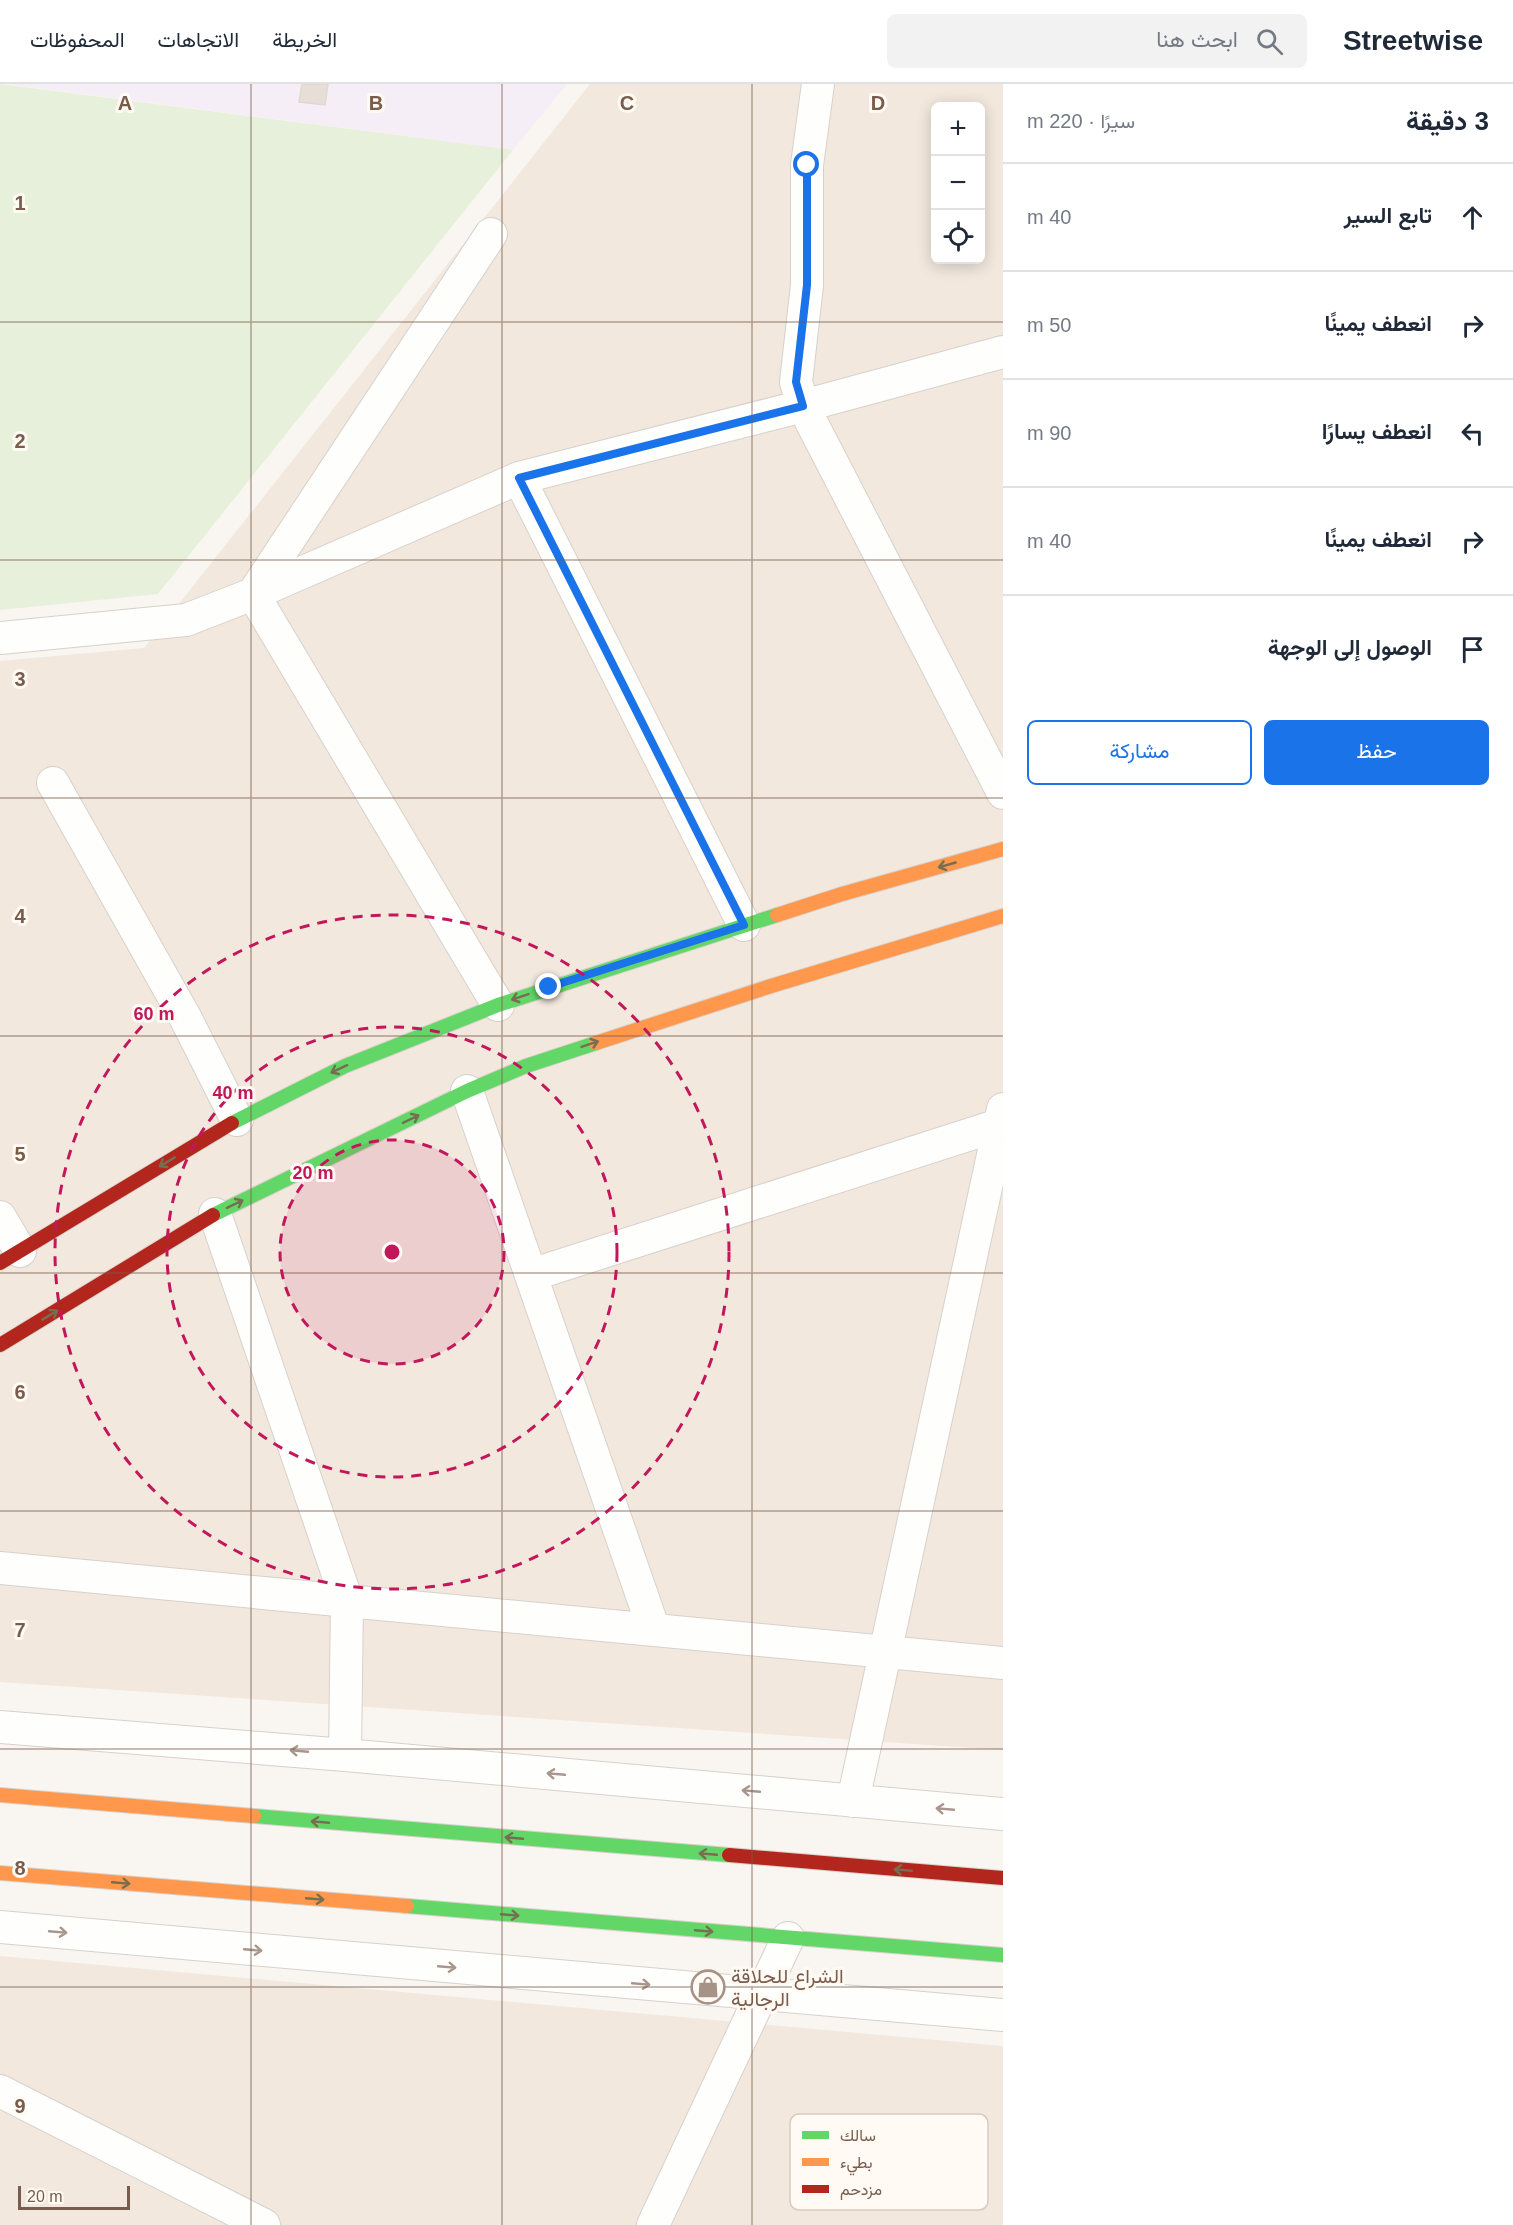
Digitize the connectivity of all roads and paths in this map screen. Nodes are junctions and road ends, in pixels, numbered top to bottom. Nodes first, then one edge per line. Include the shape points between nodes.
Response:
1 (818, 84) edge
2 (491, 234) dead end
3 (1003, 352) edge
4 (803, 406) junction
5 (519, 478) junction
6 (253, 594) junction
7 (0, 638) edge
8 (53, 783) dead end
9 (1003, 793) edge
10 (1003, 849) edge
11 (1003, 916) edge
12 (744, 925) junction
13 (498, 1005) junction
14 (467, 1091) junction
15 (1001, 1117) edge
16 (237, 1120) junction
17 (214, 1214) junction
18 (0, 1217) edge
19 (10, 1257) edge
20 (531, 1275) junction
21 (0, 1345) edge
22 (0, 1568) edge
23 (347, 1601) junction
24 (654, 1630) junction
25 (884, 1652) junction
26 (1003, 1663) edge
27 (0, 1727) edge
28 (345, 1755) junction
29 (0, 1795) edge
30 (853, 1801) junction
31 (1003, 1814) edge
32 (0, 1874) edge
33 (1003, 1878) edge
34 (0, 1927) edge
35 (788, 1938) junction
36 (1003, 1955) edge
37 (763, 1994) junction
38 (1003, 2015) edge
39 (0, 2091) edge
40 (264, 2225) edge
41 (653, 2225) edge

1 - 4 street via 807,165 807,285 796,382
2 - 6 street
3 - 4 street
4 - 5 street
4 - 9 street
5 - 6 street
5 - 12 street
6 - 7 street via 186,620
6 - 13 street
8 - 16 street via 185,1017
10 -> 12 street
14 -> 11 street via 526,1066 646,1025
12 -> 13 street
13 -> 16 street via 345,1066
17 -> 14 street
14 - 20 street
15 - 20 street
15 - 25 street
16 -> 19 street
21 -> 17 street
17 - 23 street
18 - 19 street
20 - 24 street
22 - 23 street
23 - 24 street
23 - 28 street
24 - 25 street
25 - 26 street
25 - 30 street
28 -> 27 street
30 -> 28 street
33 -> 29 street
31 -> 30 street
32 -> 35 street
34 -> 37 street
35 - 36 street
35 - 37 street
37 - 38 street
37 - 41 street
39 - 40 street

